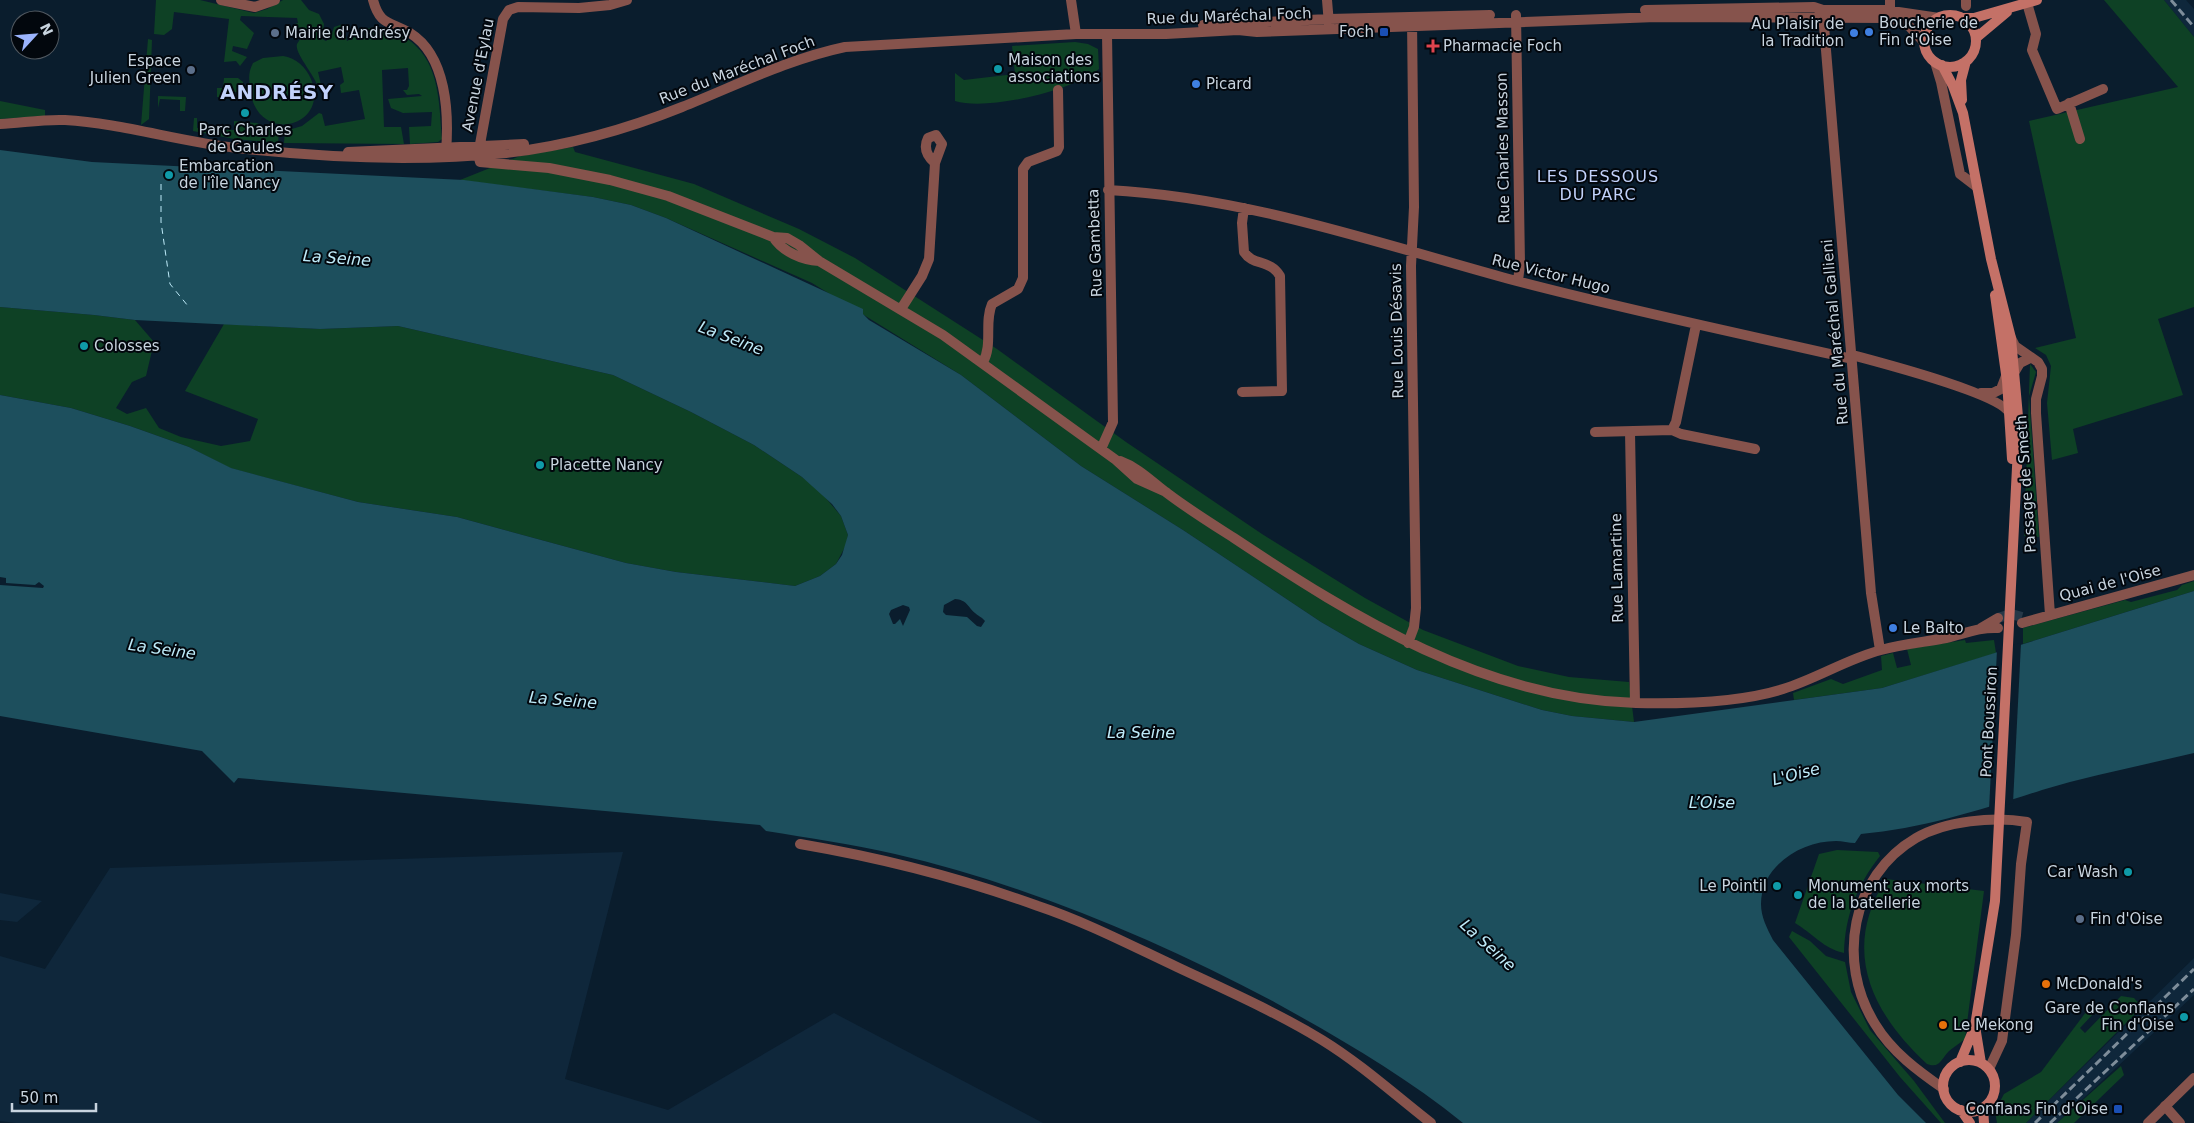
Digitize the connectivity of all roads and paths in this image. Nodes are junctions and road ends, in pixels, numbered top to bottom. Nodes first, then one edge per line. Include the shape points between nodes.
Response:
1 (222, 0) edge
2 (275, 0) edge
3 (373, 0) edge
4 (626, 0) edge
5 (1071, 0) edge
6 (1327, 0) edge
7 (2032, 2) edge
8 (1890, 5) edge
9 (2016, 7) junction
10 (1656, 9) edge
11 (1823, 14) junction
12 (1516, 18) junction
13 (1938, 18) junction
14 (1962, 18) junction
15 (1412, 21) junction
16 (1329, 23) junction
17 (1076, 34) junction
18 (1107, 34) junction
19 (1976, 38) junction
20 (1924, 42) junction
21 (1966, 61) junction
22 (1938, 64) junction
23 (2103, 88) dead end
24 (1058, 90) dead end
25 (2069, 104) junction
26 (1963, 113) junction
27 (0, 124) edge
28 (2080, 139) dead end
29 (573, 142) junction
30 (446, 152) junction
31 (507, 152) junction
32 (483, 156) junction
33 (935, 162) dead end
34 (507, 165) junction
35 (1977, 187) junction
36 (1108, 190) junction
37 (1244, 208) junction
38 (1412, 252) junction
39 (1991, 259) junction
40 (1518, 281) junction
41 (901, 309) junction
42 (1696, 325) junction
43 (2011, 338) junction
44 (1852, 357) junction
45 (2030, 358) junction
46 (983, 362) junction
47 (2010, 374) junction
48 (1242, 392) dead end
49 (1978, 393) junction
50 (2010, 414) junction
51 (1672, 430) junction
52 (1595, 432) dead end
53 (1630, 432) junction
54 (1101, 449) junction
55 (1755, 449) dead end
56 (2014, 497) junction
57 (2194, 575) edge
58 (2050, 615) junction
59 (1998, 618) tunnel mouth
60 (2026, 619) tunnel mouth
61 (1980, 628) junction
62 (1998, 628) tunnel mouth
63 (1408, 643) junction
64 (1880, 650) junction
65 (1635, 703) junction
66 (800, 844) dead end
67 (1975, 1026) junction
68 (1960, 1062) junction
69 (1985, 1066) junction
70 (2194, 1078) edge
71 (1944, 1089) junction
72 (2165, 1106) junction
73 (1983, 1108) junction
74 (1961, 1110) junction
75 (1430, 1123) edge
76 (1970, 1123) edge
77 (1984, 1123) edge
78 (2148, 1123) edge
79 (2180, 1123) edge

1 - 2 street via 255,7
3 - 30 street via 382,20 410,34 428,50 435,62 443,82
4 - 32 street, Avenue d'Eylau via 579,8 518,7 506,14
5 - 17 street
6 - 16 street
7 - 9 main road
7 - 25 street via 2036,34 2032,50 2057,108
8 - 11 street, Rue du Maréchal Foch
8 - 13 street, Rue du Maréchal Foch
9 - 14 main road
9 - 19 main road via 1997,18
10 - 11 street, Rue du Maréchal Foch via 1814,7
10 - 12 street, Rue du Maréchal Foch
11 - 20 street, Rue du Maréchal Foch via 1895,19 1915,30
11 - 44 street, Rue du Maréchal Gallieni
12 - 15 street, Rue du Maréchal Foch
12 - 40 street, Rue Charles Masson
13 - 14 main road
13 - 20 main road via 1928,28
14 - 19 main road via 1971,26
15 - 16 street, Rue du Maréchal Foch
15 - 38 street, Rue Louis Désavis
16 - 18 street, Rue du Maréchal Foch via 1257,32
17 - 18 street, Rue du Maréchal Foch
17 - 29 street, Rue du Maréchal Foch via 845,48 816,53 671,112
18 - 36 street, Rue Gambetta
19 - 21 main road via 1974,51
20 - 22 main road via 1928,53
21 - 22 main road via 1956,66
21 - 26 main road via 1961,80
22 - 26 main road via 1954,86
22 - 35 street via 1960,174
23 - 25 street
24 - 46 street via 1059,147 1057,151 1028,162 1023,169 1023,278 1018,289 992,304
25 - 28 street
26 - 35 main road
27 - 30 street via 66,120 236,148 302,153
29 - 31 street, Rue du Maréchal Foch
29 - 32 street, Rue du Maréchal Foch
30 - 32 street
31 - 32 street, Rue du Maréchal Foch
31 - 34 street
32 - 34 street
33 - 41 street via 929,259
34 - 41 street via 574,172 629,186 682,201 774,237 787,238 819,261
35 - 39 main road
36 - 37 street, Rue Victor Hugo
36 - 54 street, Rue Gambetta via 1113,422
37 - 38 street, Rue Victor Hugo via 1296,218
37 - 48 street via 1244,252 1252,259 1272,266 1280,276 1282,390
38 - 40 street, Rue Victor Hugo
38 - 63 street, Rue Louis Désavis via 1416,608
39 - 43 main road
39 - 47 main road
40 - 42 street, Rue Victor Hugo
41 - 46 street
42 - 44 street, Rue Victor Hugo
42 - 51 street
43 - 45 street, Passage de Smeth
43 - 47 main road
44 - 49 street, Rue Victor Hugo
44 - 64 street, Rue du Maréchal Gallieni via 1871,593
45 - 47 street via 2020,362
45 - 58 street, Passage de Smeth via 2038,362 2043,372 2036,413
46 - 54 street
47 - 49 street, Rue Victor Hugo via 1998,391
47 - 50 main road
47 - 56 main road via 2019,444
49 - 50 street, Rue Victor Hugo via 2002,405
50 - 56 main road
51 - 53 street
51 - 55 street
52 - 53 street
53 - 65 street, Rue Lamartine
54 - 63 street via 1116,460 1133,466 1166,492 1283,570
56 - 67 main road, Pont Boussiron via 1993,924
57 - 58 street, Quai de l'Oise
58 - 60 street, Quai de l'Oise
59 - 61 street
61 - 62 street
61 - 64 street
63 - 65 street via 1466,668 1541,692
64 - 65 street via 1773,692 1704,701
66 - 75 street via 849,852 948,877 1040,906 1145,952 1322,1040 1355,1062
67 - 68 main road
67 - 69 main road
68 - 69 main road via 1970,1060
68 - 71 main road via 1947,1073
69 - 71 street via 1998,1052 2002,1041 2027,822 1989,819 1954,825 1917,837 1882,868 1858,910 1852,957 1864,1002 1891,1045 1905,1060
69 - 73 main road via 1994,1079 1995,1091
70 - 72 street
71 - 74 main road via 1948,1100
72 - 78 street
72 - 79 street
73 - 74 main road
73 - 77 main road
74 - 76 main road

